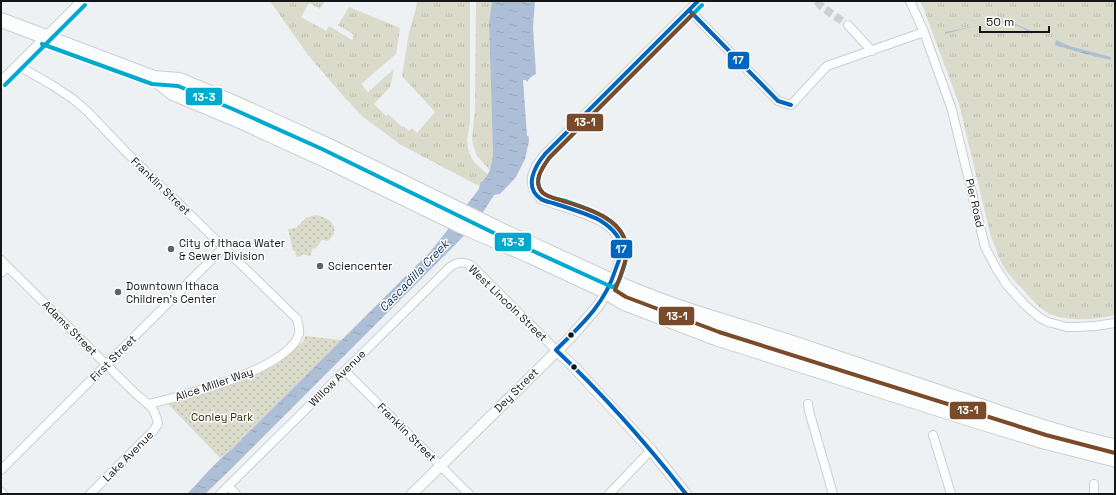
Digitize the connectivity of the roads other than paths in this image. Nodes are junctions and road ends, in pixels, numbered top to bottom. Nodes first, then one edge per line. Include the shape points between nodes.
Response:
1 (81, 1) edge
2 (698, 1) edge
3 (910, 1) edge
4 (689, 10) junction
5 (1, 20) edge
6 (848, 25) tunnel mouth
7 (924, 32) junction
8 (44, 38) junction
9 (872, 51) junction
10 (17, 66) junction
11 (154, 78) junction
12 (1, 81) edge
13 (492, 233) junction
14 (224, 247) junction
15 (1, 260) edge
16 (455, 263) joint
17 (8, 267) junction
18 (1, 274) edge
19 (610, 287) junction
20 (297, 319) joint
21 (1115, 323) edge
22 (556, 350) junction
23 (106, 365) junction
24 (345, 370) junction
25 (148, 404) junction
26 (808, 404) dead end
27 (156, 414) joint
28 (933, 435) dead end
29 (651, 450) junction
30 (1114, 455) edge
31 (440, 466) junction
32 (1, 470) edge
33 (1094, 484) dead end
34 (228, 486) junction
35 (90, 494) edge
36 (220, 494) edge
37 (236, 494) edge
38 (412, 494) edge
39 (468, 494) edge
40 (609, 494) edge
41 (686, 494) edge
42 (833, 494) edge
43 (951, 494) edge
44 (1094, 494) edge

1 - 8 street
2 - 4 street
3 - 7 street, Pier Road
4 - 9 street via 778,101 791,105 827,66
4 - 19 street via 545,154 533,172 531,182 536,195 541,199 600,220 617,236 621,253
5 - 8 highway
6 - 9 street
7 - 9 street
7 - 21 street, Pier Road via 952,110 986,247 1007,285 1025,305 1048,322 1067,327
8 - 10 street
8 - 11 highway
10 - 12 street
10 - 14 street, Franklin Street via 52,85 87,111
11 - 13 highway via 173,93 240,121 423,208
11 - 13 highway via 179,80 325,144 430,195
13 - 19 highway
14 - 20 street, Franklin Street
14 - 23 street, First Street
15 - 17 street, Adams Street
16 - 22 street, West Lincoln Street via 462,262 474,268
16 - 24 street, Willow Avenue
17 - 18 street
17 - 23 street, Adams Street
19 - 22 street, Dey Street via 598,306
19 - 30 highway via 628,288 690,311 1078,438
19 - 30 highway via 628,304 717,338 1044,441
20 - 25 street, Alice Miller Way via 299,334 292,347 263,367 234,379
22 - 29 street, West Lincoln Street
22 - 31 street, Dey Street
23 - 25 street, Adams Street
23 - 32 street, First Street
24 - 31 street, Franklin Street
24 - 34 street, Willow Avenue
25 - 27 street, Adams Street
26 - 42 street
27 - 35 street, Lake Avenue via 158,424 153,431
28 - 43 street
29 - 40 street
29 - 41 street, West Lincoln Street
31 - 38 street, Dey Street
31 - 39 street, Franklin Street
33 - 44 street
34 - 36 street, Willow Avenue
34 - 37 street

